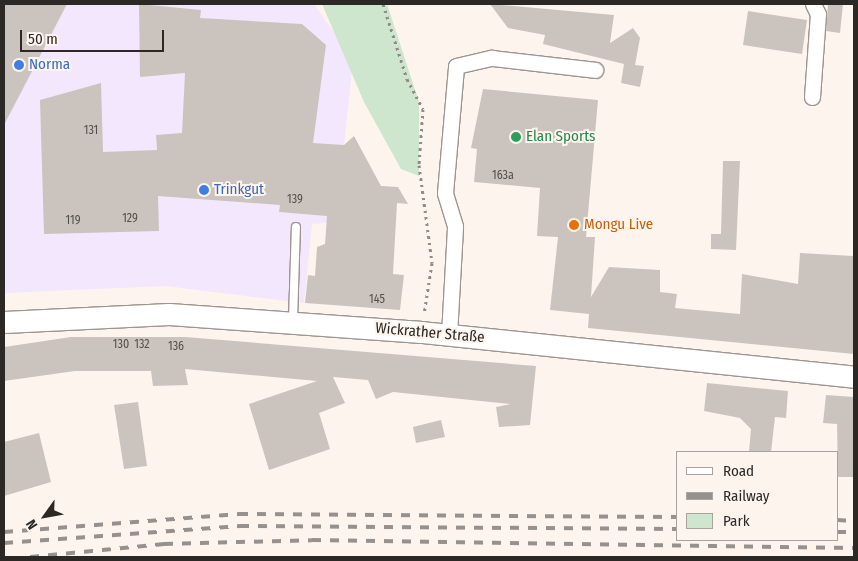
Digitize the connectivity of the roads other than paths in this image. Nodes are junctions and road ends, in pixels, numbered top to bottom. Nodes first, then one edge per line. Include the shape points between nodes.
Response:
1 (813, 4) edge
2 (595, 70) dead end
3 (812, 97) dead end
4 (296, 226) dead end
5 (4, 322) edge
6 (292, 322) junction
7 (449, 335) junction
8 (854, 377) edge

1 - 3 street via 818,14
2 - 7 street via 492,58 456,66 445,193 455,226
4 - 6 lane
5 - 6 main road, Wickrather Straße via 169,314
6 - 7 main road, Wickrather Straße
7 - 8 main road, Wickrather Straße

